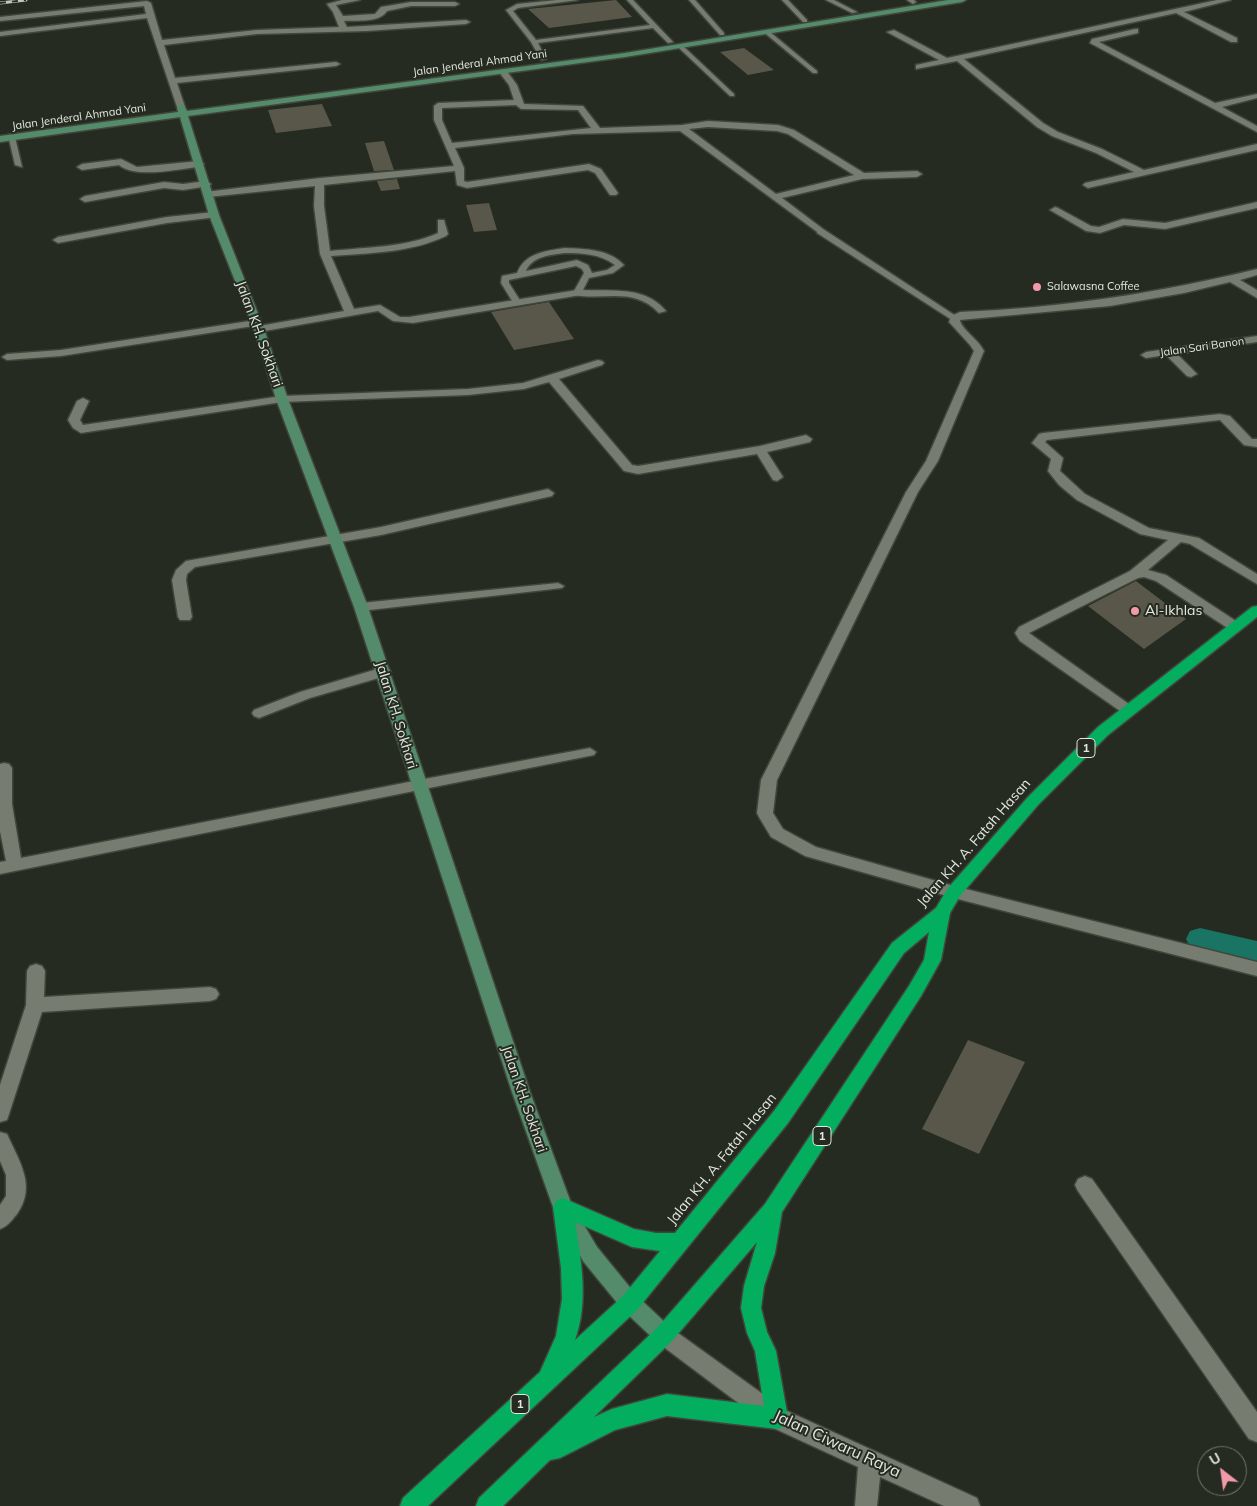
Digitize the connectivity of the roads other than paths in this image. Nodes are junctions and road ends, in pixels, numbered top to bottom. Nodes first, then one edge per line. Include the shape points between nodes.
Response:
1 (356, 0) edge
2 (575, 0) edge
3 (630, 0) edge
4 (692, 0) edge
5 (785, 0) edge
6 (829, 0) edge
7 (926, 0) edge
8 (962, 0) edge
9 (1168, 0) edge
10 (1227, 0) edge
11 (146, 1) edge
12 (912, 1) edge
13 (455, 4) dead end
14 (1185, 8) junction
15 (1175, 10) junction
16 (73, 11) junction
17 (854, 12) junction
18 (149, 16) junction
19 (0, 19) edge
20 (340, 19) junction
21 (805, 21) junction
22 (466, 22) dead end
23 (74, 25) junction
24 (655, 26) junction
25 (343, 29) junction
26 (1135, 31) dead end
27 (891, 32) dead end
28 (768, 33) junction
29 (0, 34) edge
30 (722, 34) junction
31 (1234, 40) dead end
32 (534, 42) junction
33 (670, 42) junction
34 (159, 43) junction
35 (681, 47) junction
36 (622, 52) junction
37 (543, 59) junction
38 (959, 59) junction
39 (946, 61) junction
40 (336, 64) dead end
41 (919, 67) dead end
42 (503, 72) junction
43 (815, 72) dead end
44 (174, 81) junction
45 (732, 95) dead end
46 (1257, 96) edge
47 (520, 102) junction
48 (1215, 106) junction
49 (183, 110) junction
50 (682, 128) junction
51 (1257, 129) edge
52 (597, 130) junction
53 (0, 132) edge
54 (11, 137) junction
55 (0, 139) edge
56 (449, 146) junction
57 (1257, 147) edge
58 (199, 164) junction
59 (19, 165) dead end
60 (82, 167) dead end
61 (459, 168) junction
62 (1142, 172) junction
63 (917, 174) dead end
64 (862, 176) junction
65 (320, 181) junction
66 (1088, 185) dead end
67 (207, 189) junction
68 (613, 193) dead end
69 (776, 197) junction
70 (85, 199) dead end
71 (1257, 205) edge
72 (1055, 210) dead end
73 (214, 214) junction
74 (441, 222) dead end
75 (820, 231) joint
76 (58, 240) dead end
77 (325, 254) junction
78 (1257, 272) edge
79 (521, 274) junction
80 (587, 276) junction
81 (1232, 279) junction
82 (577, 293) junction
83 (1257, 294) edge
84 (517, 302) junction
85 (662, 311) dead end
86 (350, 314) junction
87 (955, 318) junction
88 (258, 326) junction
89 (1256, 341) edge
90 (1170, 352) junction
91 (1146, 355) dead end
92 (4, 358) edge
93 (598, 364) dead end
94 (1191, 374) dead end
95 (554, 379) junction
96 (282, 399) junction
97 (83, 401) dead end
98 (806, 438) dead end
99 (1257, 443) edge
100 (760, 450) junction
101 (778, 477) dead end
102 (548, 493) dead end
103 (1180, 537) junction
104 (336, 540) junction
105 (1135, 574) junction
106 (1257, 580) edge
107 (558, 586) dead end
108 (361, 607) junction
109 (1257, 610) edge
110 (185, 617) dead end
111 (1234, 626) junction
112 (384, 672) junction
113 (1128, 710) junction
114 (259, 712) dead end
115 (590, 752) dead end
116 (4, 768) dead end
117 (419, 785) junction
118 (7, 867) edge
119 (954, 892) junction
120 (942, 914) junction
121 (1257, 969) edge
122 (36, 971) dead end
123 (210, 994) dead end
124 (35, 1005) junction
125 (0, 1114) edge
126 (0, 1140) edge
127 (1085, 1185) dead end
128 (563, 1207) junction
129 (772, 1210) junction
130 (0, 1220) edge
131 (680, 1242) junction
132 (630, 1303) junction
133 (664, 1335) junction
134 (548, 1378) junction
135 (777, 1418) junction
136 (1257, 1431) edge
137 (540, 1456) junction
138 (870, 1459) junction
139 (411, 1506) edge
140 (486, 1506) edge
141 (866, 1506) edge
142 (969, 1506) edge

1 - 20 street via 331,4
2 - 32 lane via 510,8
3 - 24 lane
4 - 30 lane
5 - 21 lane
6 - 17 lane
7 - 12 main road, Jalan Jenderal Ahmad Yani
8 - 28 main road, Jalan Jenderal Ahmad Yani
9 - 14 street
10 - 14 street
11 - 16 street
11 - 18 street
12 - 17 main road, Jalan Jenderal Ahmad Yani
13 - 20 street via 411,4 384,9 380,15
14 - 15 street
15 - 31 street
15 - 38 street
16 - 19 street
16 - 23 street
17 - 21 main road, Jalan Jenderal Ahmad Yani
18 - 23 street
18 - 34 street
20 - 25 street
21 - 30 main road, Jalan Jenderal Ahmad Yani
22 - 25 street
23 - 29 street
24 - 32 lane
24 - 33 lane
25 - 34 street via 257,32
26 - 48 street via 1094,43
27 - 39 street
28 - 35 main road, Jalan Jenderal Ahmad Yani
28 - 43 lane
30 - 33 main road, Jalan Jenderal Ahmad Yani
32 - 37 lane
33 - 36 main road, Jalan Jenderal Ahmad Yani
34 - 44 street
35 - 36 main road, Jalan Jenderal Ahmad Yani
35 - 45 lane
36 - 37 main road, Jalan Jenderal Ahmad Yani
36 - 42 main road, Jalan Jenderal Ahmad Yani
37 - 49 main road, Jalan Jenderal Ahmad Yani
38 - 39 street
38 - 62 street via 1056,134
39 - 41 street
40 - 44 street
42 - 47 street
42 - 49 main road, Jalan Jenderal Ahmad Yani
44 - 49 street
46 - 48 street
47 - 52 street via 525,107 580,108
47 - 56 street via 438,106 438,120
48 - 51 street
49 - 53 main road, Jalan Jenderal Ahmad Yani
49 - 54 main road, Jalan Jenderal Ahmad Yani
49 - 58 main road, Jalan KH. Sokhari
50 - 52 street
50 - 64 street via 720,124 782,129
50 - 69 street
52 - 56 street
54 - 55 main road, Jalan Jenderal Ahmad Yani
54 - 59 lane
56 - 61 street
57 - 62 street
58 - 60 street via 142,170 120,162
58 - 67 main road, Jalan KH. Sokhari
61 - 65 street
61 - 68 street via 459,181 467,185 590,167 598,171
62 - 66 street
63 - 64 street
64 - 69 street
65 - 67 street
65 - 77 street via 319,206
67 - 70 street via 164,185
67 - 73 main road, Jalan KH. Sokhari
69 - 75 street
71 - 72 street via 1165,226 1123,222 1100,230 1089,229
73 - 76 street
73 - 88 main road, Jalan KH. Sokhari
74 - 77 street via 444,234 433,240
75 - 87 lane
77 - 86 street
78 - 81 street
79 - 80 lane via 577,264 585,267
79 - 80 lane via 525,262 568,250 604,254 620,265
79 - 84 lane via 505,278
80 - 82 lane
81 - 83 street
81 - 87 street via 1141,298
82 - 84 street
82 - 85 lane via 633,295 656,303
84 - 86 street via 419,319 401,320 380,308
86 - 88 street
87 - 119 street via 954,322 979,351 932,461 870,573 769,780 765,813 777,833 811,852
88 - 92 street
88 - 96 main road, Jalan KH. Sokhari
89 - 90 street, Jalan Sari Banon
90 - 91 street, Jalan Sari Banon
90 - 94 street
93 - 95 street
95 - 96 street via 468,392
95 - 100 street via 628,468 638,470
96 - 97 street via 81,429 74,420
96 - 104 main road, Jalan KH. Sokhari
98 - 100 street
99 - 103 street via 1248,442 1226,418 1220,417 1042,437 1038,443 1057,458 1054,471 1081,497 1145,531
100 - 101 street
102 - 104 street
103 - 105 street
103 - 106 street via 1194,541
104 - 108 main road, Jalan KH. Sokhari
104 - 110 street via 191,564 181,573 179,580
105 - 111 street via 1161,578
105 - 113 street via 1029,626 1022,633 1071,672
107 - 108 lane
108 - 112 main road, Jalan KH. Sokhari
109 - 111 highway, Jalan KH. A. Fatah Hasan / 1
111 - 113 highway, Jalan KH. A. Fatah Hasan / 1
112 - 114 street
112 - 117 main road, Jalan KH. Sokhari
113 - 119 highway, Jalan KH. A. Fatah Hasan / 1 via 1033,801
115 - 117 lane
116 - 118 street via 1,786
117 - 118 street
117 - 128 main road, Jalan KH. Sokhari via 521,1092
119 - 120 highway, Jalan KH. A. Fatah Hasan / 1
119 - 121 street
120 - 129 highway, 1 via 932,960 915,991
120 - 131 highway, Jalan KH. A. Fatah Hasan / 1 via 898,948 781,1117
122 - 124 street
123 - 124 street
124 - 125 street
126 - 130 street via 16,1175 16,1199
127 - 136 street
128 - 131 highway via 632,1238
128 - 132 main road, Jalan KH. Sokhari via 590,1254
128 - 134 highway via 572,1293 568,1330
129 - 133 highway, 1
129 - 135 highway via 751,1308 765,1351
131 - 132 highway, Jalan KH. A. Fatah Hasan / 1
132 - 133 main road, Jalan KH. Sokhari
132 - 134 highway, 1
133 - 135 street, Jalan Ciwaru Raya
133 - 137 highway, 1
134 - 139 highway, 1
135 - 137 highway via 667,1406 612,1420
135 - 138 street, Jalan Ciwaru Raya
137 - 140 highway, 1
138 - 141 street
138 - 142 street, Jalan Ciwaru Raya

